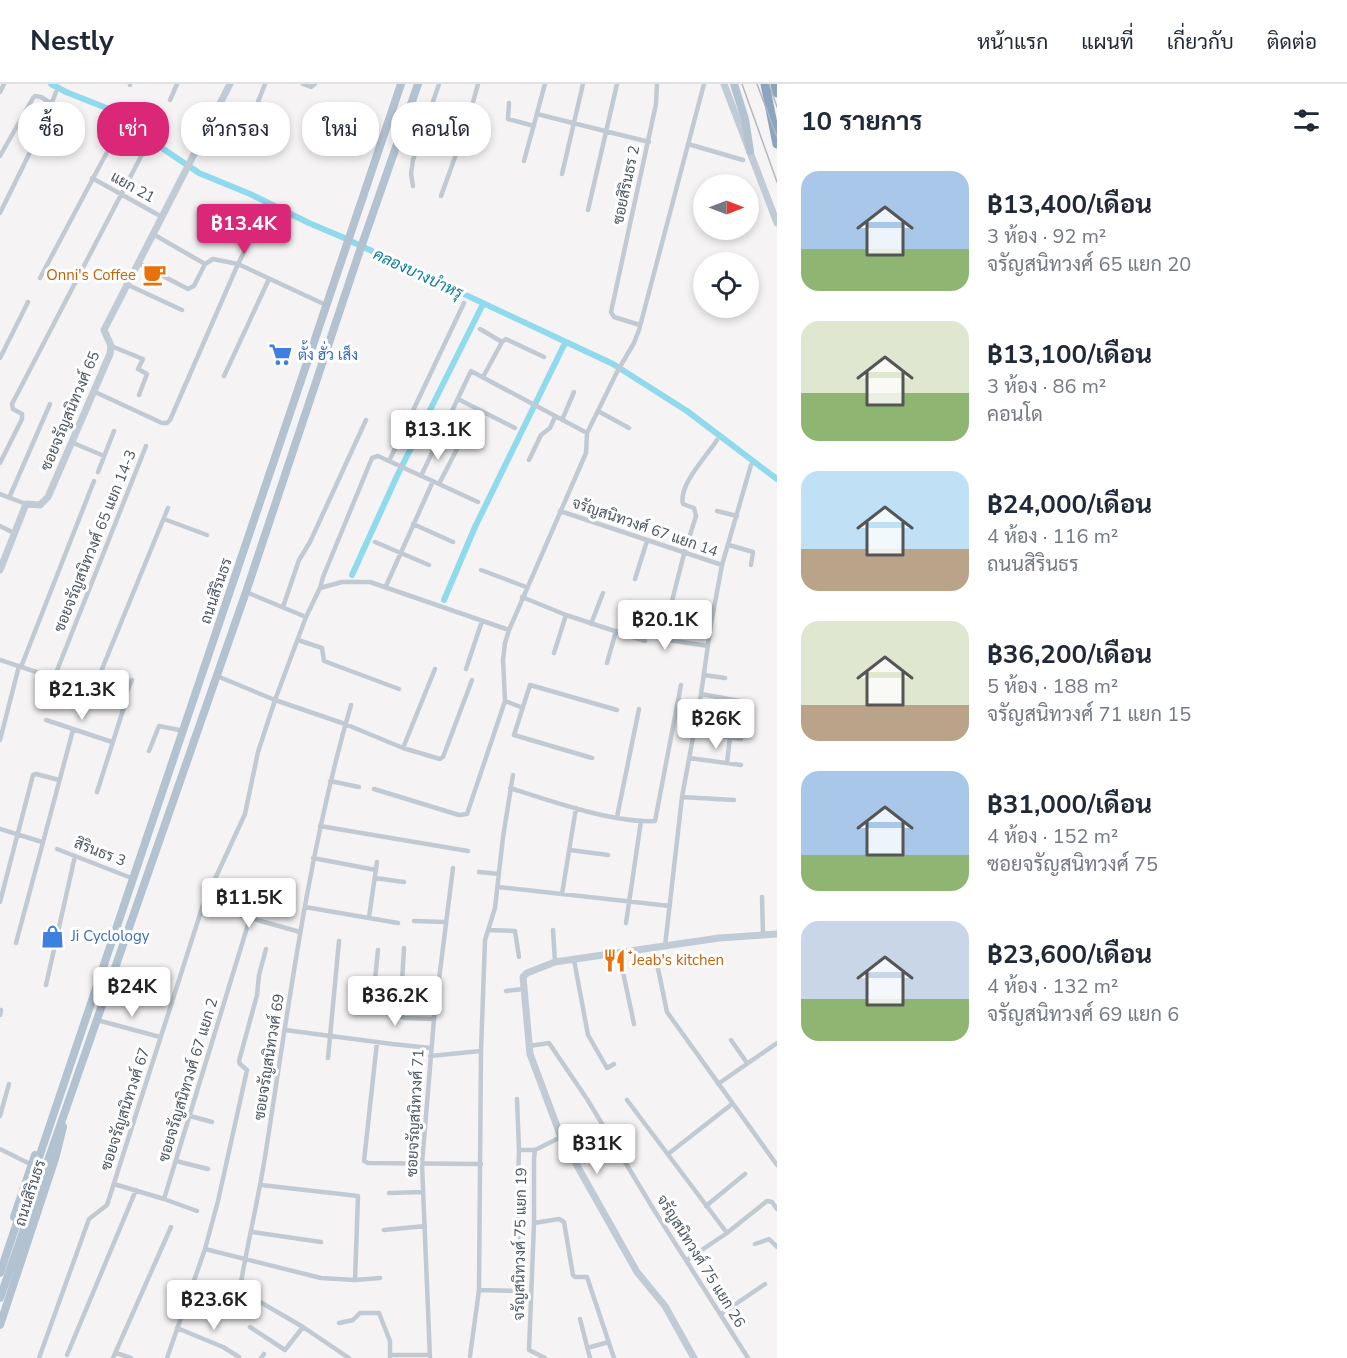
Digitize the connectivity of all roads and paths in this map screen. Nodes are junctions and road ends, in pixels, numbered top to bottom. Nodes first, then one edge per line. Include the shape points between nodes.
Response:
1 (4, 84) edge
2 (177, 84) edge
3 (230, 84) edge
4 (265, 84) edge
5 (303, 84) edge
6 (401, 84) edge
7 (418, 84) edge
8 (439, 84) edge
9 (478, 84) edge
10 (545, 84) edge
11 (583, 84) edge
12 (617, 84) edge
13 (657, 84) edge
14 (704, 84) edge
15 (724, 84) edge
16 (734, 84) edge
17 (765, 84) edge
18 (775, 84) edge
19 (313, 86) edge
20 (0, 92) edge
21 (56, 92) dead end
22 (777, 93) edge
23 (170, 100) dead end
24 (31, 102) edge
25 (48, 102) edge
26 (53, 102) edge
27 (258, 102) edge
28 (412, 102) edge
29 (433, 102) edge
30 (473, 102) edge
31 (509, 103) dead end
32 (537, 114) junction
33 (573, 123) junction
34 (18, 124) edge
35 (534, 126) junction
36 (606, 131) junction
37 (649, 142) junction
38 (688, 144) junction
39 (777, 144) edge
40 (750, 151) junction
41 (0, 156) edge
42 (27, 156) edge
43 (104, 156) edge
44 (141, 156) edge
45 (393, 156) edge
46 (415, 156) edge
47 (455, 156) edge
48 (743, 160) dead end
49 (524, 161) dead end
50 (562, 174) dead end
51 (92, 178) junction
52 (413, 186) dead end
53 (122, 194) junction
54 (441, 196) dead end
55 (588, 210) dead end
56 (0, 213) edge
57 (162, 217) junction
58 (260, 221) dead end
59 (777, 223) edge
60 (153, 234) junction
61 (138, 263) junction
62 (205, 264) junction
63 (238, 264) junction
64 (40, 278) dead end
65 (269, 279) junction
66 (126, 284) junction
67 (28, 302) dead end
68 (464, 303) dead end
69 (326, 305) junction
70 (182, 310) dead end
71 (640, 325) junction
72 (480, 329) dead end
73 (502, 342) junction
74 (111, 346) junction
75 (544, 357) dead end
76 (0, 358) edge
77 (224, 376) dead end
78 (483, 377) junction
79 (93, 391) junction
80 (574, 392) dead end
81 (139, 395) dead end
82 (458, 399) junction
83 (50, 404) dead end
84 (598, 411) junction
85 (555, 417) junction
86 (366, 420) dead end
87 (562, 420) junction
88 (515, 428) dead end
89 (629, 428) dead end
90 (114, 431) dead end
91 (587, 433) junction
92 (717, 440) dead end
93 (71, 442) junction
94 (146, 447) dead end
95 (457, 449) dead end
96 (104, 456) junction
97 (529, 460) dead end
98 (389, 461) junction
99 (0, 464) edge
100 (751, 465) dead end
101 (98, 472) dead end
102 (421, 476) junction
103 (94, 481) dead end
104 (433, 481) junction
105 (440, 484) junction
106 (0, 494) edge
107 (9, 498) junction
108 (478, 502) dead end
109 (26, 504) junction
110 (168, 508) dead end
111 (560, 511) junction
112 (717, 511) dead end
113 (737, 516) junction
114 (164, 519) junction
115 (255, 519) junction
116 (413, 524) junction
117 (269, 525) junction
118 (0, 526) edge
119 (251, 530) junction
120 (15, 533) junction
121 (207, 535) dead end
122 (265, 536) junction
123 (647, 541) junction
124 (375, 542) dead end
125 (453, 542) dead end
126 (729, 545) junction
127 (400, 553) junction
128 (684, 554) junction
129 (429, 565) dead end
130 (751, 565) dead end
131 (722, 566) junction
132 (0, 570) edge
133 (481, 570) dead end
134 (635, 579) dead end
135 (386, 586) junction
136 (526, 587) junction
137 (320, 588) junction
138 (246, 592) junction
139 (603, 593) dead end
140 (522, 597) junction
141 (630, 602) dead end
142 (283, 607) junction
143 (642, 611) dead end
144 (566, 615) junction
145 (306, 617) junction
146 (674, 618) dead end
147 (667, 619) junction
148 (483, 621) junction
149 (591, 624) junction
150 (711, 624) junction
151 (509, 630) junction
152 (619, 632) junction
153 (298, 640) junction
154 (645, 641) dead end
155 (708, 646) junction
156 (554, 652) dead end
157 (0, 660) edge
158 (607, 663) dead end
159 (20, 667) junction
160 (435, 669) dead end
161 (466, 669) dead end
162 (704, 675) junction
163 (217, 676) junction
164 (54, 678) junction
165 (725, 678) dead end
166 (132, 680) dead end
167 (472, 680) dead end
168 (681, 685) dead end
169 (399, 689) dead end
170 (93, 691) junction
171 (701, 694) junction
172 (275, 700) junction
173 (123, 701) junction
174 (506, 701) junction
175 (751, 703) dead end
176 (351, 705) dead end
177 (523, 708) junction
178 (639, 709) dead end
179 (617, 710) dead end
180 (46, 720) dead end
181 (345, 724) junction
182 (73, 730) junction
183 (184, 731) junction
184 (693, 732) junction
185 (730, 737) junction
186 (741, 739) dead end
187 (0, 740) edge
188 (112, 742) junction
189 (403, 748) junction
190 (149, 751) dead end
191 (592, 758) dead end
192 (689, 758) junction
193 (727, 763) junction
194 (741, 765) dead end
195 (513, 775) dead end
196 (59, 780) junction
197 (330, 781) junction
198 (359, 787) dead end
199 (510, 788) junction
200 (374, 789) dead end
201 (98, 792) dead end
202 (682, 797) junction
203 (734, 800) dead end
204 (576, 808) junction
205 (617, 817) junction
206 (640, 821) junction
207 (320, 826) junction
208 (0, 829) edge
209 (18, 835) junction
210 (42, 842) junction
211 (57, 849) dead end
212 (468, 850) dead end
213 (570, 850) junction
214 (608, 855) dead end
215 (75, 856) junction
216 (313, 858) junction
217 (377, 862) dead end
218 (453, 868) dead end
219 (376, 870) junction
220 (479, 872) dead end
221 (499, 874) junction
222 (375, 878) junction
223 (134, 879) junction
224 (404, 882) dead end
225 (498, 886) junction
226 (562, 894) junction
227 (762, 897) dead end
228 (629, 901) junction
229 (0, 902) edge
230 (203, 905) junction
231 (670, 906) junction
232 (305, 907) junction
233 (369, 917) junction
234 (250, 918) junction
235 (414, 921) dead end
236 (445, 922) junction
237 (626, 922) dead end
238 (398, 923) dead end
239 (489, 930) junction
240 (553, 930) dead end
241 (300, 932) junction
242 (777, 934) edge
243 (763, 935) junction
244 (339, 941) dead end
245 (16, 943) dead end
246 (666, 946) junction
247 (404, 948) dead end
248 (266, 949) dead end
249 (654, 949) junction
250 (378, 950) dead end
251 (619, 953) junction
252 (519, 957) dead end
253 (574, 960) junction
254 (555, 962) junction
255 (46, 985) dead end
256 (524, 989) junction
257 (400, 991) junction
258 (506, 991) dead end
259 (434, 1018) junction
260 (97, 1020) junction
261 (634, 1024) dead end
262 (285, 1030) junction
263 (331, 1036) junction
264 (160, 1037) junction
265 (731, 1040) dead end
266 (377, 1042) junction
267 (777, 1043) edge
268 (529, 1047) junction
269 (431, 1048) junction
270 (481, 1051) junction
271 (430, 1056) junction
272 (328, 1058) dead end
273 (614, 1064) dead end
274 (747, 1064) junction
275 (9, 1083) dead end
276 (718, 1084) junction
277 (517, 1099) dead end
278 (627, 1100) dead end
279 (69, 1102) junction
280 (732, 1104) junction
281 (56, 1107) junction
282 (0, 1116) edge
283 (190, 1116) junction
284 (212, 1122) dead end
285 (561, 1137) junction
286 (0, 1149) edge
287 (519, 1150) junction
288 (535, 1150) junction
289 (668, 1154) junction
290 (176, 1161) junction
291 (422, 1164) junction
292 (481, 1164) junction
293 (32, 1165) junction
294 (777, 1165) edge
295 (208, 1169) dead end
296 (745, 1174) dead end
297 (36, 1180) junction
298 (518, 1183) dead end
299 (114, 1184) junction
300 (261, 1185) junction
301 (136, 1190) junction
302 (423, 1192) junction
303 (389, 1193) dead end
304 (164, 1199) junction
305 (519, 1204) dead end
306 (706, 1206) junction
307 (777, 1209) edge
308 (196, 1210) dead end
309 (534, 1222) junction
310 (425, 1226) junction
311 (171, 1227) dead end
312 (384, 1230) dead end
313 (252, 1232) junction
314 (727, 1233) junction
315 (321, 1242) dead end
316 (755, 1244) dead end
317 (777, 1247) edge
318 (205, 1249) junction
319 (0, 1258) edge
320 (245, 1259) junction
321 (687, 1260) junction
322 (0, 1273) edge
323 (380, 1278) dead end
324 (355, 1280) junction
325 (765, 1284) dead end
326 (479, 1290) junction
327 (517, 1291) junction
328 (531, 1293) junction
329 (0, 1298) edge
330 (721, 1314) junction
331 (580, 1319) dead end
332 (339, 1323) dead end
333 (0, 1325) edge
334 (250, 1327) dead end
335 (303, 1327) junction
336 (177, 1328) junction
337 (609, 1342) junction
338 (587, 1348) junction
339 (67, 1355) dead end
340 (115, 1355) edge
341 (470, 1356) dead end
342 (239, 1357) edge
343 (390, 1357) edge
344 (430, 1357) edge
345 (39, 1358) edge
346 (131, 1358) edge
347 (167, 1358) edge
348 (349, 1358) edge
349 (545, 1358) edge
350 (590, 1358) edge
351 (614, 1358) edge
352 (694, 1358) edge
353 (748, 1358) edge

1 - 20 street
2 - 23 street
3 - 57 street, ซอยจรัญสนิทวงศ์ 65
4 - 27 street
5 - 19 street
6 - 69 main road, ถนนสิรินธร
7 - 28 main road, ถนนสิรินธร
8 - 29 street
9 - 30 street
10 - 32 street
11 - 33 street
12 - 36 street
13 - 37 street
14 - 38 street
15 - 40 street
16 - 40 main road
17 - 39 highway
18 - 22 highway
21 - 26 street
24 - 25 street via 38,96
31 - 35 street via 508,119
32 - 33 street, ซอยสิรินธร 2
32 - 35 street
33 - 36 street, ซอยสิรินธร 2
33 - 50 street
34 - 41 street
35 - 49 street
36 - 37 street, ซอยสิรินธร 2
36 - 55 street
37 - 71 street, ซอยสิรินธร 2 via 611,312 614,317
38 - 48 street
38 - 71 street
40 - 59 street
42 - 56 street
43 - 51 street
44 - 53 street
45 - 117 main road, ถนนสิรินธร
46 - 52 street via 411,167
47 - 54 street
51 - 53 street, แยก 21
51 - 64 street
53 - 57 street, แยก 21
53 - 99 street via 12,404 22,419
57 - 60 street, ซอยจรัญสนิทวงศ์ 65
58 - 63 street
60 - 61 street, ซอยจรัญสนิทวงศ์ 65
60 - 62 street
61 - 62 street via 188,289 194,286
61 - 66 street, ซอยจรัญสนิทวงศ์ 65
62 - 63 street via 213,259
63 - 65 street
63 - 79 street via 170,420 162,423
65 - 69 street
65 - 77 street
66 - 70 street
66 - 74 street, ซอยจรัญสนิทวงศ์ 65 via 104,330
67 - 76 street
68 - 98 street
69 - 115 main road, ถนนสิรินธร
71 - 84 street
72 - 73 street
73 - 75 street via 509,339
73 - 78 street
74 - 79 street, ซอยจรัญสนิทวงศ์ 65
74 - 81 street via 143,359 138,369 147,374
78 - 82 street via 471,371
78 - 85 street
79 - 93 street, ซอยจรัญสนิทวงศ์ 65
80 - 87 street
82 - 88 street
82 - 102 street
83 - 107 street
84 - 89 street
84 - 91 street
85 - 87 street
85 - 97 street
86 - 142 street via 298,561
87 - 91 street
90 - 96 street
91 - 111 street via 586,453
92 - 128 street via 691,474 682,500 694,508 696,516
93 - 96 street
93 - 109 street, ซอยจรัญสนิทวงศ์ 65 via 44,503
94 - 164 street, ซอยจรัญสนิทวงศ์ 65 แยก 14-3
95 - 105 street
96 - 101 street
98 - 102 street
98 - 137 street, ซอยจรัญสนิทวงศ์ 67 via 375,456
100 - 113 street
102 - 104 street
103 - 159 street
104 - 105 street
104 - 116 street
105 - 108 street
106 - 107 street
107 - 109 street
109 - 120 street
110 - 114 street
111 - 123 street, จรัญสนิทวงศ์ 67 แยก 14
111 - 136 street
112 - 113 street
113 - 126 street
114 - 121 street
114 - 170 street
115 - 117 main road
115 - 119 main road, ถนนสิรินธร
116 - 125 street
116 - 127 street
117 - 122 main road, ถนนสิรินธร
118 - 120 street
119 - 122 main road
119 - 183 main road, ถนนสิรินธร
120 - 132 street
122 - 138 main road, ถนนสิรินธร
123 - 128 street, จรัญสนิทวงศ์ 67 แยก 14
123 - 134 street
124 - 127 street
126 - 130 street via 753,552
126 - 131 street
127 - 129 street
127 - 135 street
128 - 131 street, จรัญสนิทวงศ์ 67 แยก 14
128 - 147 street
131 - 150 street
133 - 136 street
135 - 137 street via 360,580
135 - 148 street
136 - 140 street
137 - 145 street, ซอยจรัญสนิทวงศ์ 67
138 - 142 street
138 - 163 main road, ถนนสิรินธร
139 - 149 street
140 - 144 street
140 - 151 street
141 - 152 street
142 - 145 street
143 - 147 street
144 - 149 street
144 - 156 street
145 - 153 street, ซอยจรัญสนิทวงศ์ 67
146 - 150 street
147 - 155 street via 664,638
148 - 151 street
148 - 161 street
149 - 152 street
150 - 155 street
151 - 174 street via 503,660
152 - 154 street
152 - 158 street
153 - 169 street via 322,648 324,661
153 - 172 street, ซอยจรัญสนิทวงศ์ 67
155 - 162 street
157 - 159 street
159 - 164 street
159 - 187 street
160 - 189 street
162 - 165 street
162 - 171 street
163 - 172 street
163 - 260 main road, ถนนสิรินธร
164 - 170 street
166 - 173 street
167 - 189 street via 443,757
168 - 206 street via 656,820
170 - 173 street
171 - 175 street
171 - 184 street
172 - 181 street
172 - 230 street, ซอยจรัญสนิทวงศ์ 67 via 258,752 245,814
173 - 188 street
174 - 177 street
174 - 200 street via 467,814 459,815
176 - 181 street, ซอยจรัญสนิทวงศ์ 69
177 - 179 street via 531,685
177 - 191 street via 514,735
178 - 205 street
180 - 182 street
181 - 189 street
181 - 197 street, ซอยจรัญสนิทวงศ์ 69
182 - 188 street
182 - 196 street
183 - 190 street via 159,726
183 - 223 main road, ถนนสิรินธร
184 - 185 street
184 - 192 street
185 - 186 street
185 - 193 street
188 - 201 street
192 - 193 street
192 - 202 street
193 - 194 street
195 - 199 street
196 - 209 street via 33,775
196 - 210 street
197 - 198 street
197 - 207 street, ซอยจรัญสนิทวงศ์ 69
199 - 204 street
199 - 221 street
202 - 203 street
202 - 231 street
204 - 205 street
204 - 213 street
205 - 206 street
206 - 228 street
207 - 212 street
207 - 216 street, ซอยจรัญสนิทวงศ์ 69
208 - 209 street
209 - 210 street
209 - 229 street
210 - 245 street
211 - 215 street, สิรินธร 3
213 - 214 street
213 - 226 street
215 - 223 street, สิรินธร 3
215 - 255 street
216 - 219 street
216 - 232 street, ซอยจรัญสนิทวงศ์ 69
217 - 219 street
218 - 236 street, ซอยจรัญสนิทวงศ์ 71
219 - 222 street
220 - 221 street
221 - 225 street
222 - 224 street
222 - 233 street
223 - 281 main road, ถนนสิรินธร
225 - 226 street
225 - 239 street
226 - 228 street
227 - 243 street
228 - 231 street
228 - 237 street
230 - 234 street
230 - 264 street, ซอยจรัญสนิทวงศ์ 67
231 - 246 street
232 - 233 street
232 - 241 street, ซอยจรัญสนิทวงศ์ 69
233 - 238 street
234 - 241 street
234 - 283 street, ซอยจรัญสนิทวงศ์ 67 แยก 2
235 - 236 street
236 - 259 street, ซอยจรัญสนิทวงศ์ 71
239 - 252 street via 515,932
239 - 270 street via 485,940
240 - 254 street
241 - 262 street, ซอยจรัญสนิทวงศ์ 69
242 - 243 street
243 - 246 street
244 - 263 street
246 - 249 street
247 - 257 street
248 - 318 street via 239,1062 248,1070
249 - 251 street
249 - 276 street via 667,1012
250 - 257 street via 374,989
251 - 253 street
251 - 261 street
253 - 254 street
253 - 273 street via 588,1035 607,1068
254 - 256 street via 525,973
256 - 258 street
256 - 268 street
257 - 259 street via 400,1017
259 - 269 street, ซอยจรัญสนิทวงศ์ 71
260 - 264 street
260 - 279 main road, ถนนสิรินธร
262 - 263 street
262 - 300 street, ซอยจรัญสนิทวงศ์ 69
263 - 266 street
263 - 272 street
264 - 299 street, ซอยจรัญสนิทวงศ์ 67
265 - 274 street
266 - 269 street
266 - 291 street via 364,1161
267 - 274 street
268 - 285 street
268 - 321 street, จรัญสนิทวงศ์ 75 แยก 26 via 549,1043
269 - 271 street, ซอยจรัญสนิทวงศ์ 71
270 - 271 street
270 - 292 street
271 - 291 street, ซอยจรัญสนิทวงศ์ 71
274 - 276 street
275 - 282 street
276 - 280 street
277 - 287 street
278 - 289 street
279 - 297 main road, ถนนสิรินธร
279 - 333 main road, ถนนสิรินธร via 55,1160
280 - 289 street
280 - 294 street
281 - 293 main road, ถนนสิรินธร
281 - 297 main road, ถนนสิรินธร
283 - 284 street
283 - 290 street, ซอยจรัญสนิทวงศ์ 67 แยก 2
285 - 288 street, จรัญสนิทวงศ์ 75 แยก 19
285 - 352 street via 637,1272 665,1306
286 - 293 street
287 - 288 street
287 - 298 street
288 - 309 street, จรัญสนิทวงศ์ 75 แยก 19
289 - 306 street
290 - 295 street
290 - 304 street, ซอยจรัญสนิทวงศ์ 67 แยก 2
291 - 292 street
291 - 302 street, ซอยจรัญสนิทวงศ์ 71
292 - 326 street
293 - 319 main road, ถนนสิรินธร
296 - 306 street
297 - 322 main road, ถนนสิรินธร
297 - 329 main road, ถนนสิรินธร
299 - 301 street
299 - 345 street, ซอยจรัญสนิทวงศ์ 67 via 105,1208 89,1219
300 - 313 street, ซอยจรัญสนิทวงศ์ 69
300 - 324 street via 359,1197
301 - 304 street
301 - 339 street
302 - 303 street
302 - 310 street, ซอยจรัญสนิทวงศ์ 71
304 - 308 street
305 - 327 street
306 - 314 street
307 - 314 street via 767,1201
309 - 328 street, จรัญสนิทวงศ์ 75 แยก 19
309 - 337 street via 564,1222 573,1276 587,1277
310 - 312 street
310 - 344 street, ซอยจรัญสนิทวงศ์ 71
311 - 340 street
313 - 315 street
313 - 320 street, ซอยจรัญสนิทวงศ์ 69
314 - 321 street
316 - 317 street via 769,1239
318 - 320 street
318 - 336 street
320 - 324 street via 321,1278
320 - 335 street, ซอยจรัญสนิทวงศ์ 69 via 240,1289
321 - 330 street, จรัญสนิทวงศ์ 75 แยก 26
323 - 324 street
325 - 330 street
326 - 327 street
326 - 341 street
327 - 328 street
328 - 349 street, จรัญสนิทวงศ์ 75 แยก 19 via 529,1350
330 - 353 street, จรัญสนิทวงศ์ 75 แยก 26
331 - 338 street
332 - 343 street via 353,1320 360,1313 379,1313 389,1336
334 - 335 street via 285,1350
335 - 348 street
336 - 342 street
336 - 347 street
337 - 338 street
337 - 351 street
338 - 350 street
340 - 346 street
343 - 344 street, ซอยจรัญสนิทวงศ์ 71

